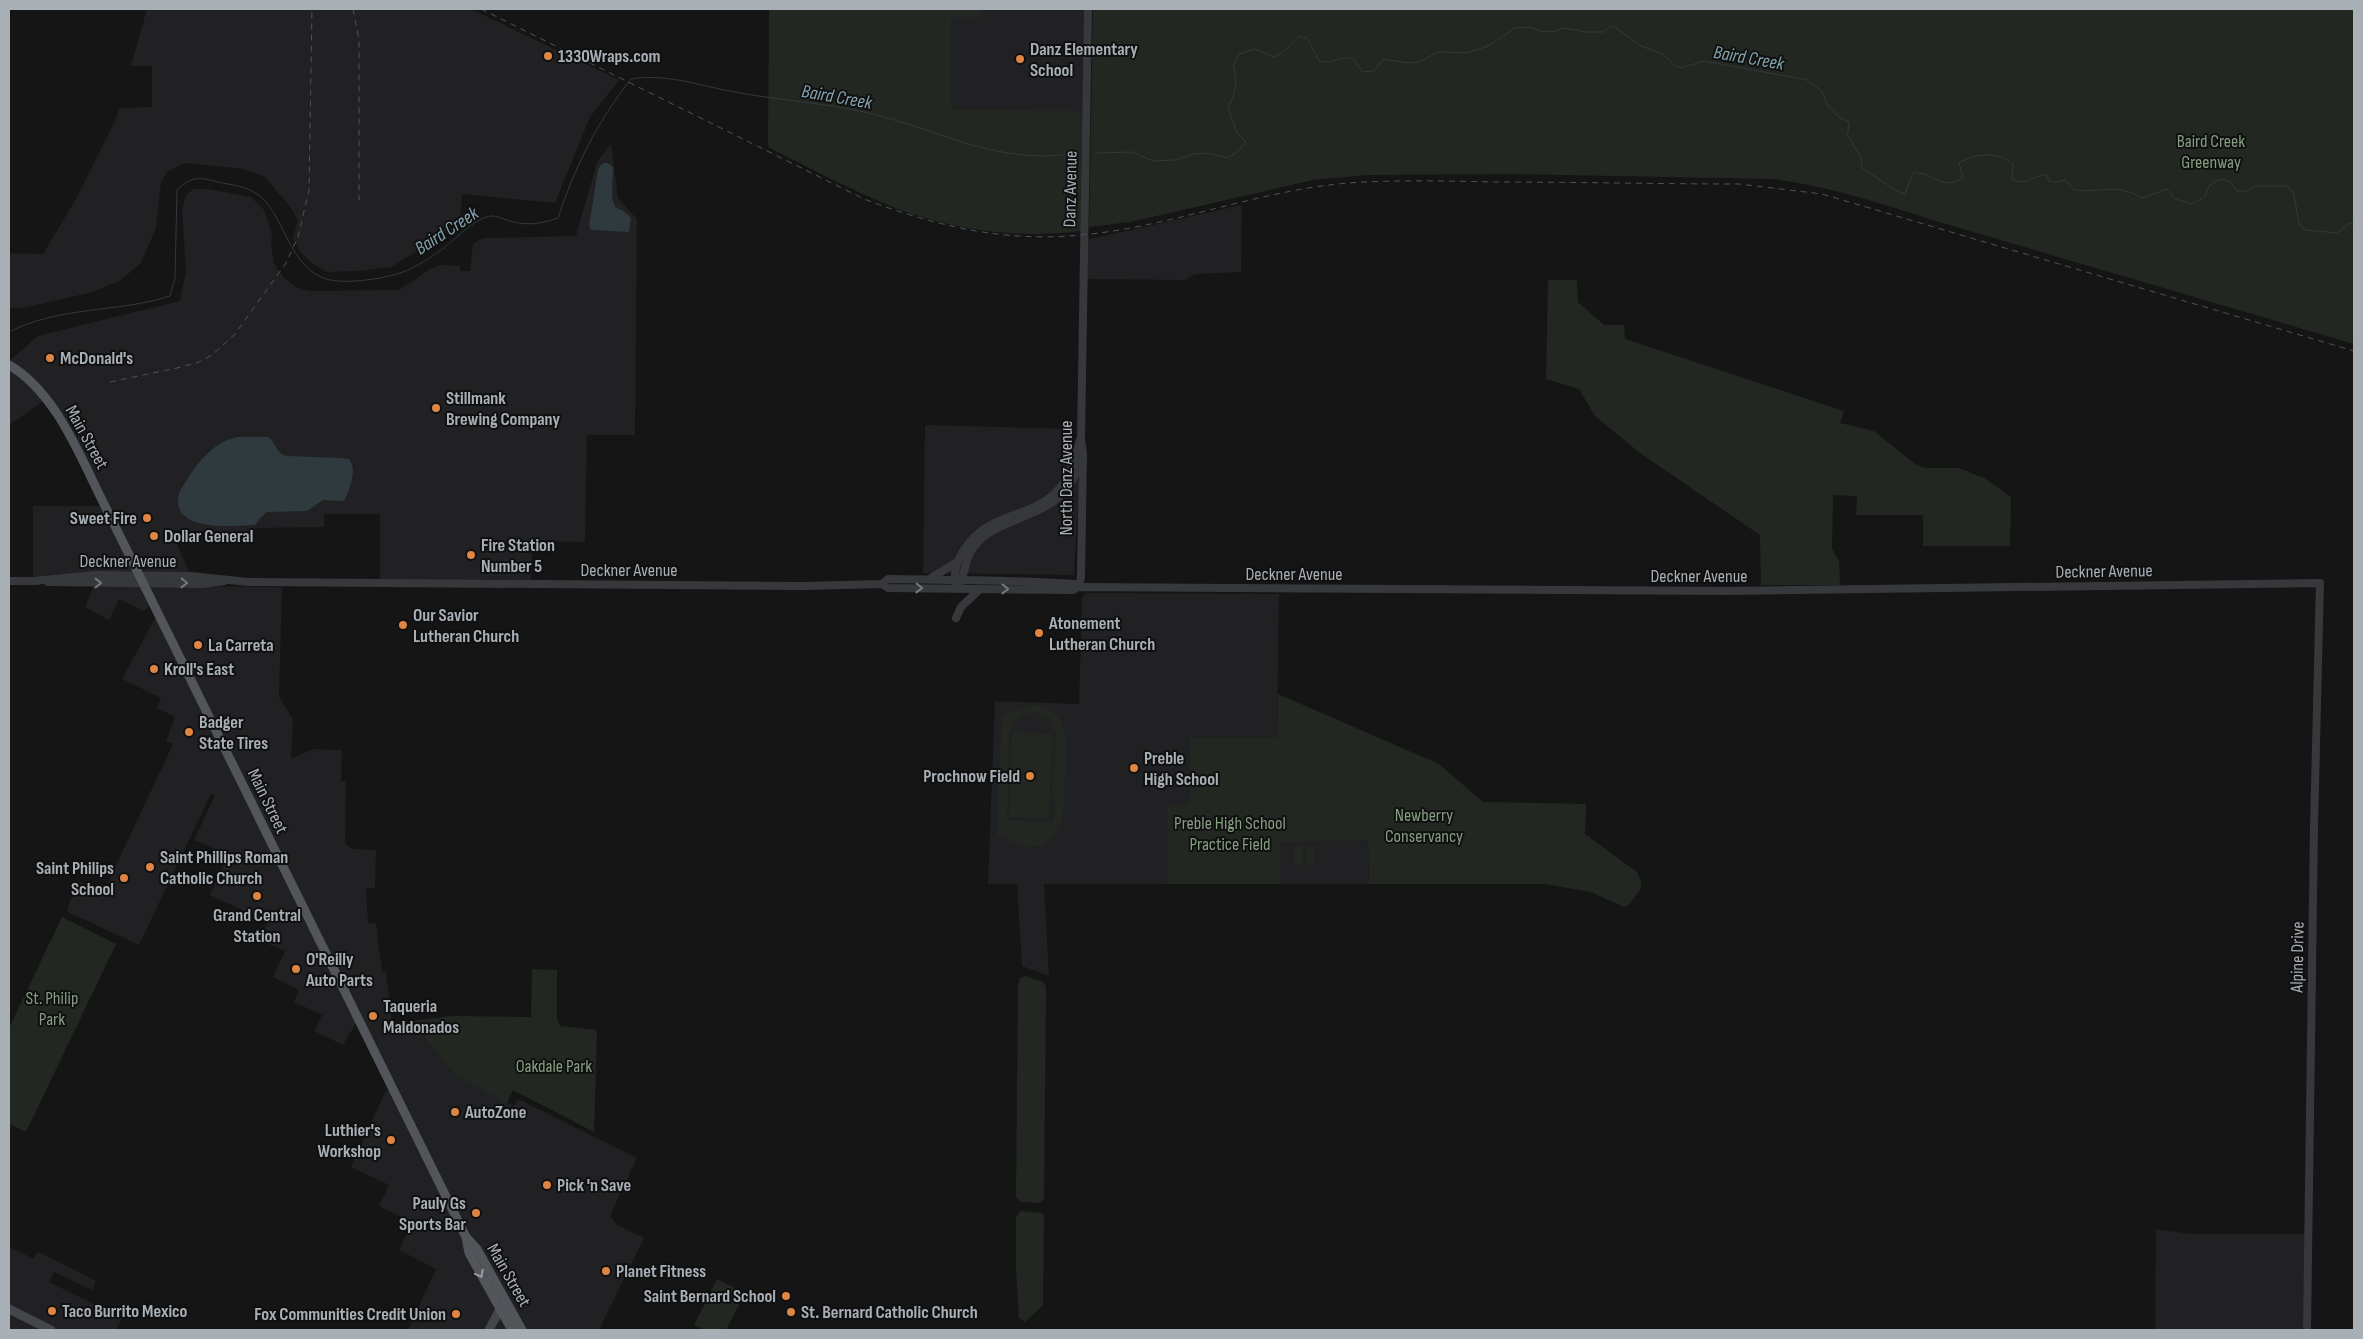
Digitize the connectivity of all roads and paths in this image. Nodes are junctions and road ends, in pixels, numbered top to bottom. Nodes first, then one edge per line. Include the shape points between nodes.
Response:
1 (1088, 9) edge
2 (9, 365) edge
3 (1082, 369) joint
4 (1081, 439) junction
5 (1083, 453) junction
6 (957, 562) junction
7 (141, 579) junction
8 (926, 580) junction
9 (958, 580) junction
10 (9, 581) edge
11 (2320, 583) joint
12 (882, 584) junction
13 (1078, 587) junction
14 (957, 589) junction
15 (980, 589) junction
16 (956, 618) dead end
17 (504, 1306) junction
18 (9, 1309) edge
19 (51, 1330) edge
20 (489, 1330) edge
21 (512, 1330) edge
22 (522, 1330) edge
23 (2307, 1330) edge

1 - 3 street, Danz Avenue
2 - 7 main road, Main Street via 38,389 55,412
3 - 4 street, North Danz Avenue
4 - 5 street, North Danz Avenue
4 - 6 street via 1072,469 1055,493 1037,505 983,529 971,540
5 - 9 street via 1076,475 1064,494 1050,506 983,537 967,558
5 - 13 street, North Danz Avenue via 1081,578
6 - 8 street
6 - 9 street
7 - 10 street, Deckner Avenue via 95,574
7 - 12 street, Deckner Avenue via 203,576 225,581
7 - 17 main road, Main Street via 466,1237 469,1253
8 - 9 street, Deckner Avenue
8 - 12 street, Deckner Avenue via 888,580
9 - 13 street, Deckner Avenue via 1047,582
9 - 14 street
11 - 13 street, Deckner Avenue via 1736,591
11 - 23 street, Alpine Drive
12 -> 14 street, Deckner Avenue via 888,588
15 -> 13 street, Deckner Avenue via 1073,590
14 - 15 street, Deckner Avenue
15 - 16 street via 961,607
17 - 20 main road
17 - 21 main road, Main Street
17 - 22 main road, Main Street
18 - 19 main road

